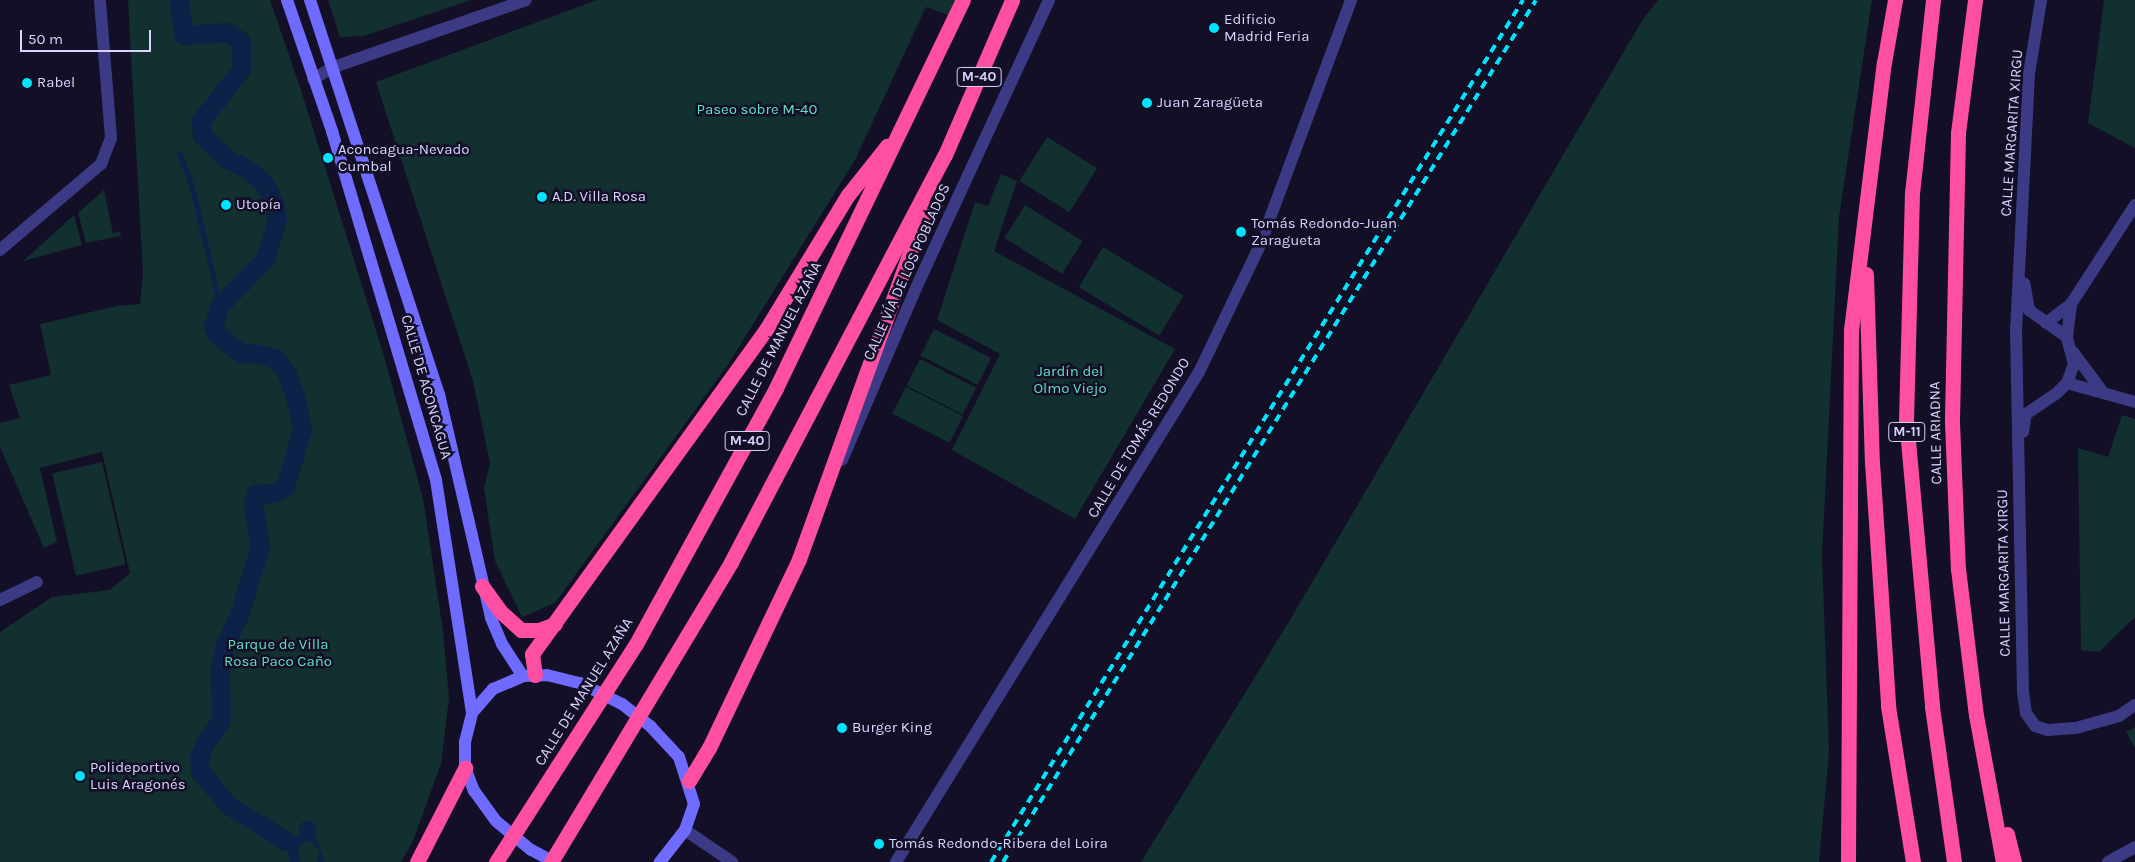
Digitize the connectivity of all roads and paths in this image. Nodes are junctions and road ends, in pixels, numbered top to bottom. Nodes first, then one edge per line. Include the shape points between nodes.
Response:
1 (100, 0) edge
2 (287, 0) edge
3 (310, 0) edge
4 (526, 0) edge
5 (963, 0) edge
6 (1012, 0) edge
7 (1049, 0) edge
8 (1350, 0) edge
9 (1896, 0) edge
10 (1933, 0) edge
11 (1975, 0) edge
12 (2041, 0) edge
13 (334, 67) junction
14 (313, 79) junction
15 (905, 124) junction
16 (946, 155) junction
17 (2135, 205) edge
18 (1864, 228) junction
19 (0, 250) edge
20 (2021, 269) junction
21 (2071, 304) junction
22 (2051, 325) junction
23 (2067, 337) junction
24 (2073, 352) junction
25 (2066, 383) junction
26 (2102, 391) junction
27 (2135, 402) edge
28 (2018, 454) junction
29 (799, 559) junction
30 (37, 582) dead end
31 (482, 586) junction
32 (0, 600) edge
33 (555, 624) junction
34 (535, 675) junction
35 (2135, 705) edge
36 (472, 713) junction
37 (1976, 715) junction
38 (464, 768) junction
39 (689, 781) junction
40 (1848, 806) junction
41 (685, 830) junction
42 (2133, 846) edge
43 (417, 862) edge
44 (496, 862) edge
45 (553, 862) edge
46 (660, 862) edge
47 (732, 862) edge
48 (896, 862) edge
49 (1839, 862) edge
50 (1848, 862) edge
51 (1913, 862) edge
52 (1954, 862) edge
53 (2003, 862) edge
54 (2014, 862) edge
55 (2108, 862) edge

1 - 19 street via 110,138 101,164
2 - 14 main road, CALLE DE ACONCAGUA
3 - 13 main road, CALLE DE ACONCAGUA
4 - 13 street
5 - 15 highway, CALLE DE MANUEL AZAÑA / M-40
6 - 16 highway, M-40
7 - 29 street, CALLE VÍA DE LOS POBLADOS via 916,288
8 - 48 street, CALLE DE TOMÁS REDONDO via 1264,236 1199,372
9 - 18 highway via 1884,63
10 - 52 highway, CALLE ARIADNA / M-11 via 1912,192 1906,419 1932,706
11 - 37 highway, CALLE ARIADNA via 1958,132 1952,422 1958,569
12 - 20 street, CALLE MARGARITA XIRGU via 2029,74
13 - 14 street
13 - 31 main road, CALLE DE ACONCAGUA via 439,394
14 - 36 main road, CALLE DE ACONCAGUA via 413,395 436,480
15 - 33 highway via 848,195 767,328
15 - 44 highway, CALLE DE MANUEL AZAÑA / M-40 via 776,388 636,644
16 - 29 highway
16 - 45 highway, M-40 via 731,562
17 - 21 street
18 - 40 highway via 1851,330
18 - 51 highway via 1872,462 1888,706
20 - 22 street, CALLE MARGARITA XIRGU via 2029,310
20 - 28 street, CALLE MARGARITA XIRGU via 2016,328
21 - 22 street
21 - 23 street
22 - 23 street, CALLE MARGARITA XIRGU
23 - 24 street
24 - 25 street via 2074,364
24 - 26 street
25 - 26 street
25 - 28 street, CALLE MARGARITA XIRGU via 2026,414
26 - 27 street
28 - 35 street, CALLE MARGARITA XIRGU via 2026,712 2036,726 2047,730 2076,728 2119,716
29 - 39 highway via 709,748
30 - 32 street
31 - 33 highway via 501,612 521,630 539,630
31 - 34 main road, CALLE DE ACONCAGUA via 502,644
33 - 34 highway via 532,654
34 - 36 main road via 493,689
34 - 39 main road via 580,683 622,704 651,727 679,757
36 - 38 main road via 465,742
37 - 53 highway, CALLE ARIADNA
37 - 54 highway
38 - 43 highway
38 - 45 main road via 474,791 496,821 531,850
39 - 41 main road via 694,804
40 - 49 highway
40 - 50 highway
41 - 46 main road
41 - 47 street
42 - 55 street

